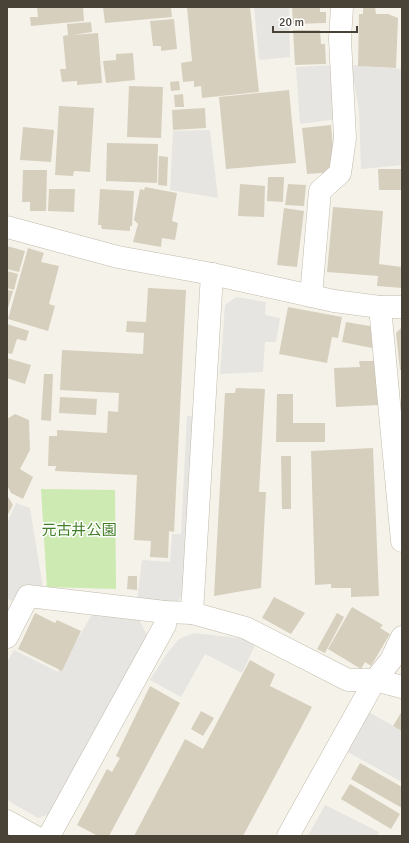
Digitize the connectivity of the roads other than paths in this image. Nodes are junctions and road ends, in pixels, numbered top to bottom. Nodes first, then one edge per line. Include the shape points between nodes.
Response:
1 (342, 7) edge
2 (7, 227) edge
3 (212, 274) junction
4 (311, 296) junction
5 (380, 307) junction
6 (402, 307) edge
7 (402, 541) edge
8 (165, 612) junction
9 (192, 613) junction
10 (7, 636) edge
11 (402, 637) edge
12 (375, 680) junction
13 (402, 687) edge
14 (7, 821) edge
15 (34, 836) edge
16 (49, 836) edge
17 (288, 836) edge

1 - 4 street via 340,39 345,138 340,173 320,191
2 - 3 street via 118,257
3 - 4 street
3 - 9 street
4 - 5 street
5 - 6 street
5 - 7 street
8 - 9 street
8 - 10 street via 28,596
8 - 16 street via 165,625
9 - 12 street via 246,628 348,680
11 - 12 street via 391,660
12 - 13 street
12 - 17 street
14 - 15 street

